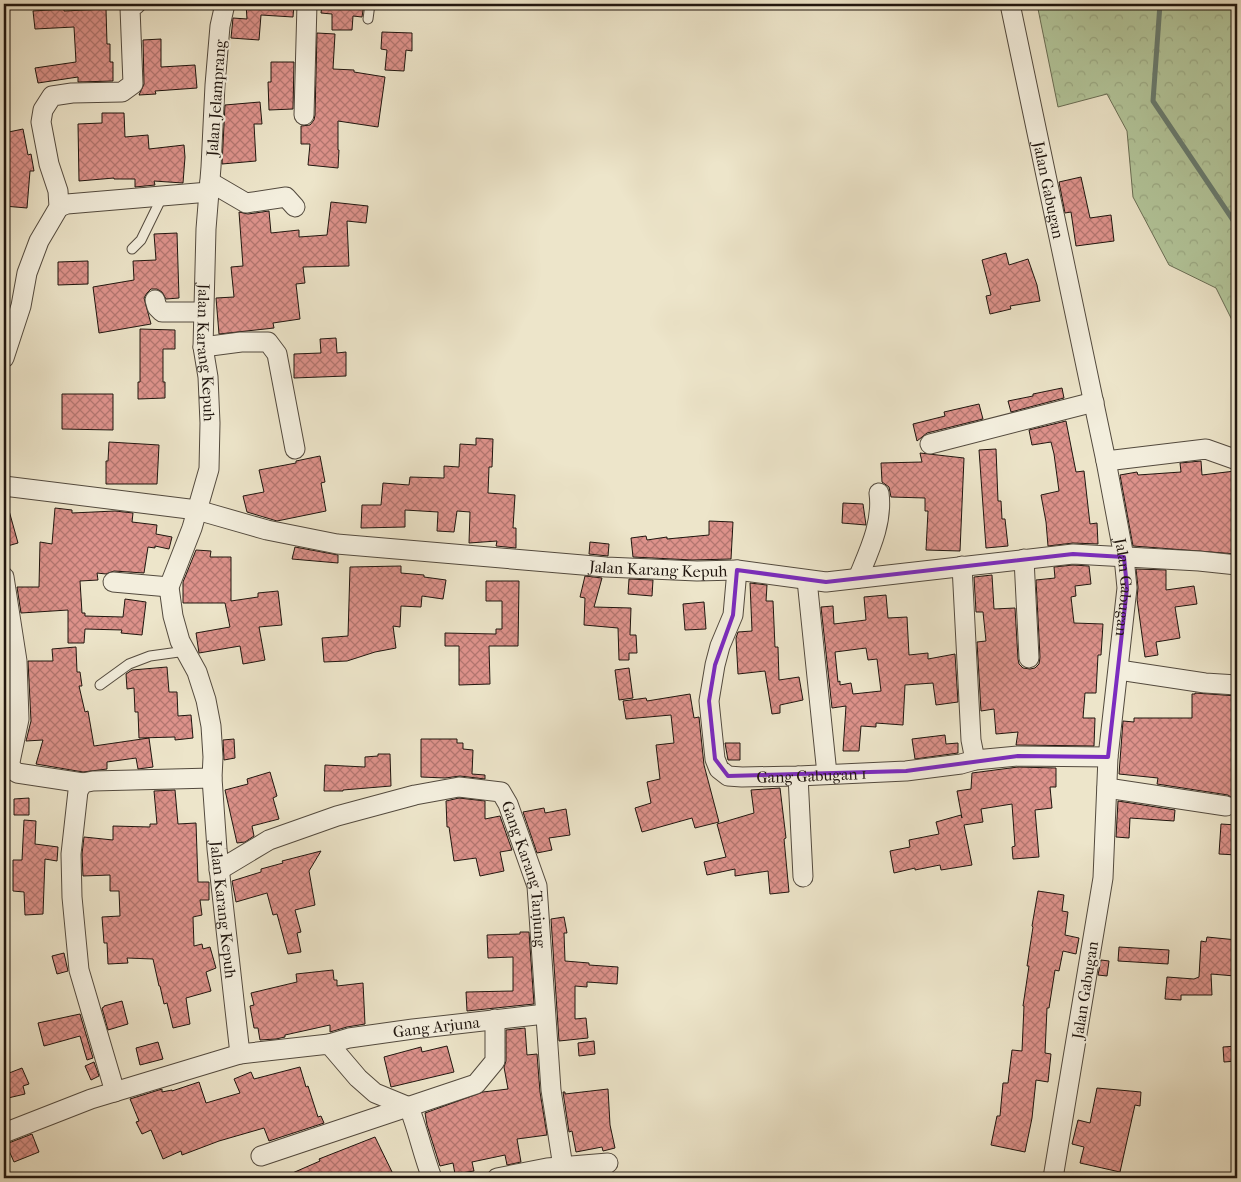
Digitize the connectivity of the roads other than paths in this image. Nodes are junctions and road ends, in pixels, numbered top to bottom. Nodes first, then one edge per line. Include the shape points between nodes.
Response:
1 (136, 4) edge
2 (225, 4) edge
3 (307, 4) edge
4 (370, 4) edge
5 (1010, 4) edge
6 (368, 19) dead end
7 (304, 115) dead end
8 (209, 187) junction
9 (163, 196) junction
10 (295, 206) dead end
11 (59, 207) junction
12 (132, 249) dead end
13 (155, 300) dead end
14 (203, 312) junction
15 (203, 347) junction
16 (4, 358) edge
17 (1094, 402) junction
18 (930, 444) dead end
19 (295, 450) dead end
20 (1237, 460) edge
21 (1106, 461) junction
22 (4, 486) edge
23 (879, 493) dead end
24 (197, 510) junction
25 (1124, 557) junction
26 (1024, 559) junction
27 (1237, 565) edge
28 (962, 566) junction
29 (737, 570) junction
30 (4, 577) edge
31 (858, 578) junction
32 (807, 580) junction
33 (113, 582) dead end
34 (169, 587) junction
35 (186, 651) junction
36 (1029, 658) dead end
37 (1119, 670) junction
38 (100, 686) dead end
39 (1237, 686) edge
40 (1108, 757) junction
41 (975, 760) junction
42 (827, 774) junction
43 (798, 776) junction
44 (212, 778) junction
45 (83, 783) junction
46 (1107, 788) junction
47 (1226, 806) dead end
48 (219, 870) junction
49 (803, 877) dead end
50 (545, 1014) junction
51 (495, 1019) junction
52 (329, 1044) junction
53 (240, 1054) junction
54 (115, 1092) junction
55 (409, 1107) junction
56 (4, 1133) edge
57 (261, 1156) dead end
58 (608, 1163) dead end
59 (563, 1167) junction
60 (432, 1178) edge
61 (497, 1178) edge
62 (1053, 1178) edge

1 - 11 street via 130,8 133,84 122,92 72,92 52,96 43,110 41,122
2 - 8 street, Jalan Jelamprang via 220,26
3 - 7 street
4 - 6 lane
5 - 17 street, Jalan Gabugan
8 - 9 street
8 - 10 street via 246,203 286,197
8 - 14 street, Jalan Karang Kepuh
9 - 11 street
9 - 12 lane via 141,240
11 - 16 street via 39,241 27,273 21,306
13 - 14 street via 162,312
14 - 15 street, Jalan Karang Kepuh
15 - 19 street via 268,342 277,354
15 - 24 street, Jalan Karang Kepuh via 210,414 209,469
17 - 18 street
17 - 21 street, Jalan Gabugan
20 - 21 street via 1206,449
21 - 25 street, Jalan Gabugan
22 - 24 street
23 - 31 street via 877,528
24 - 29 street, Jalan Karang Kepuh via 267,530 337,544 606,567
24 - 34 street, Jalan Karang Kepuh
25 - 26 street, Jalan Karang Kepuh via 1073,554
25 - 27 street, Jalan Karang Kepuh
25 - 37 street, Jalan Gabugan via 1127,588
26 - 28 street, Jalan Karang Kepuh
26 - 36 street
28 - 31 street, Jalan Karang Kepuh
28 - 41 street via 971,740
29 - 32 street, Jalan Karang Kepuh
29 - 43 street, Gang Gabugan 1 via 733,615 720,646 709,701 715,759 719,769 728,776
30 - 45 street via 17,671 19,719 11,768 17,773
31 - 32 street, Jalan Karang Kepuh via 826,582
32 - 42 street
33 - 34 street
34 - 35 street, Jalan Karang Kepuh via 173,616
35 - 38 lane via 150,656 128,664
35 - 44 street, Jalan Karang Kepuh via 206,700 211,726
37 - 39 street
37 - 40 street, Jalan Gabugan
40 - 41 street, Gang Gabugan 1 via 1018,756
40 - 46 street, Jalan Gabugan
41 - 42 street, Gang Gabugan 1 via 906,771
42 - 43 street, Gang Gabugan 1
43 - 49 street
44 - 45 street
44 - 48 street, Jalan Karang Kepuh
45 - 54 street via 78,791 71,854 79,970
46 - 47 street
46 - 62 street, Jalan Gabugan via 1103,878
48 - 50 street, Gang Karang Tanjung via 269,840 337,816 459,787 501,792 537,886
48 - 53 street, Jalan Karang Kepuh
50 - 51 street, Gang Arjuna
50 - 59 street, Gang Karang Tanjung via 551,1090
51 - 52 street, Gang Arjuna via 349,1038
51 - 55 street via 495,1061 476,1084
52 - 53 street
52 - 55 street via 375,1093
53 - 54 street
54 - 56 street
55 - 57 street
55 - 60 street
58 - 59 street
59 - 61 street

